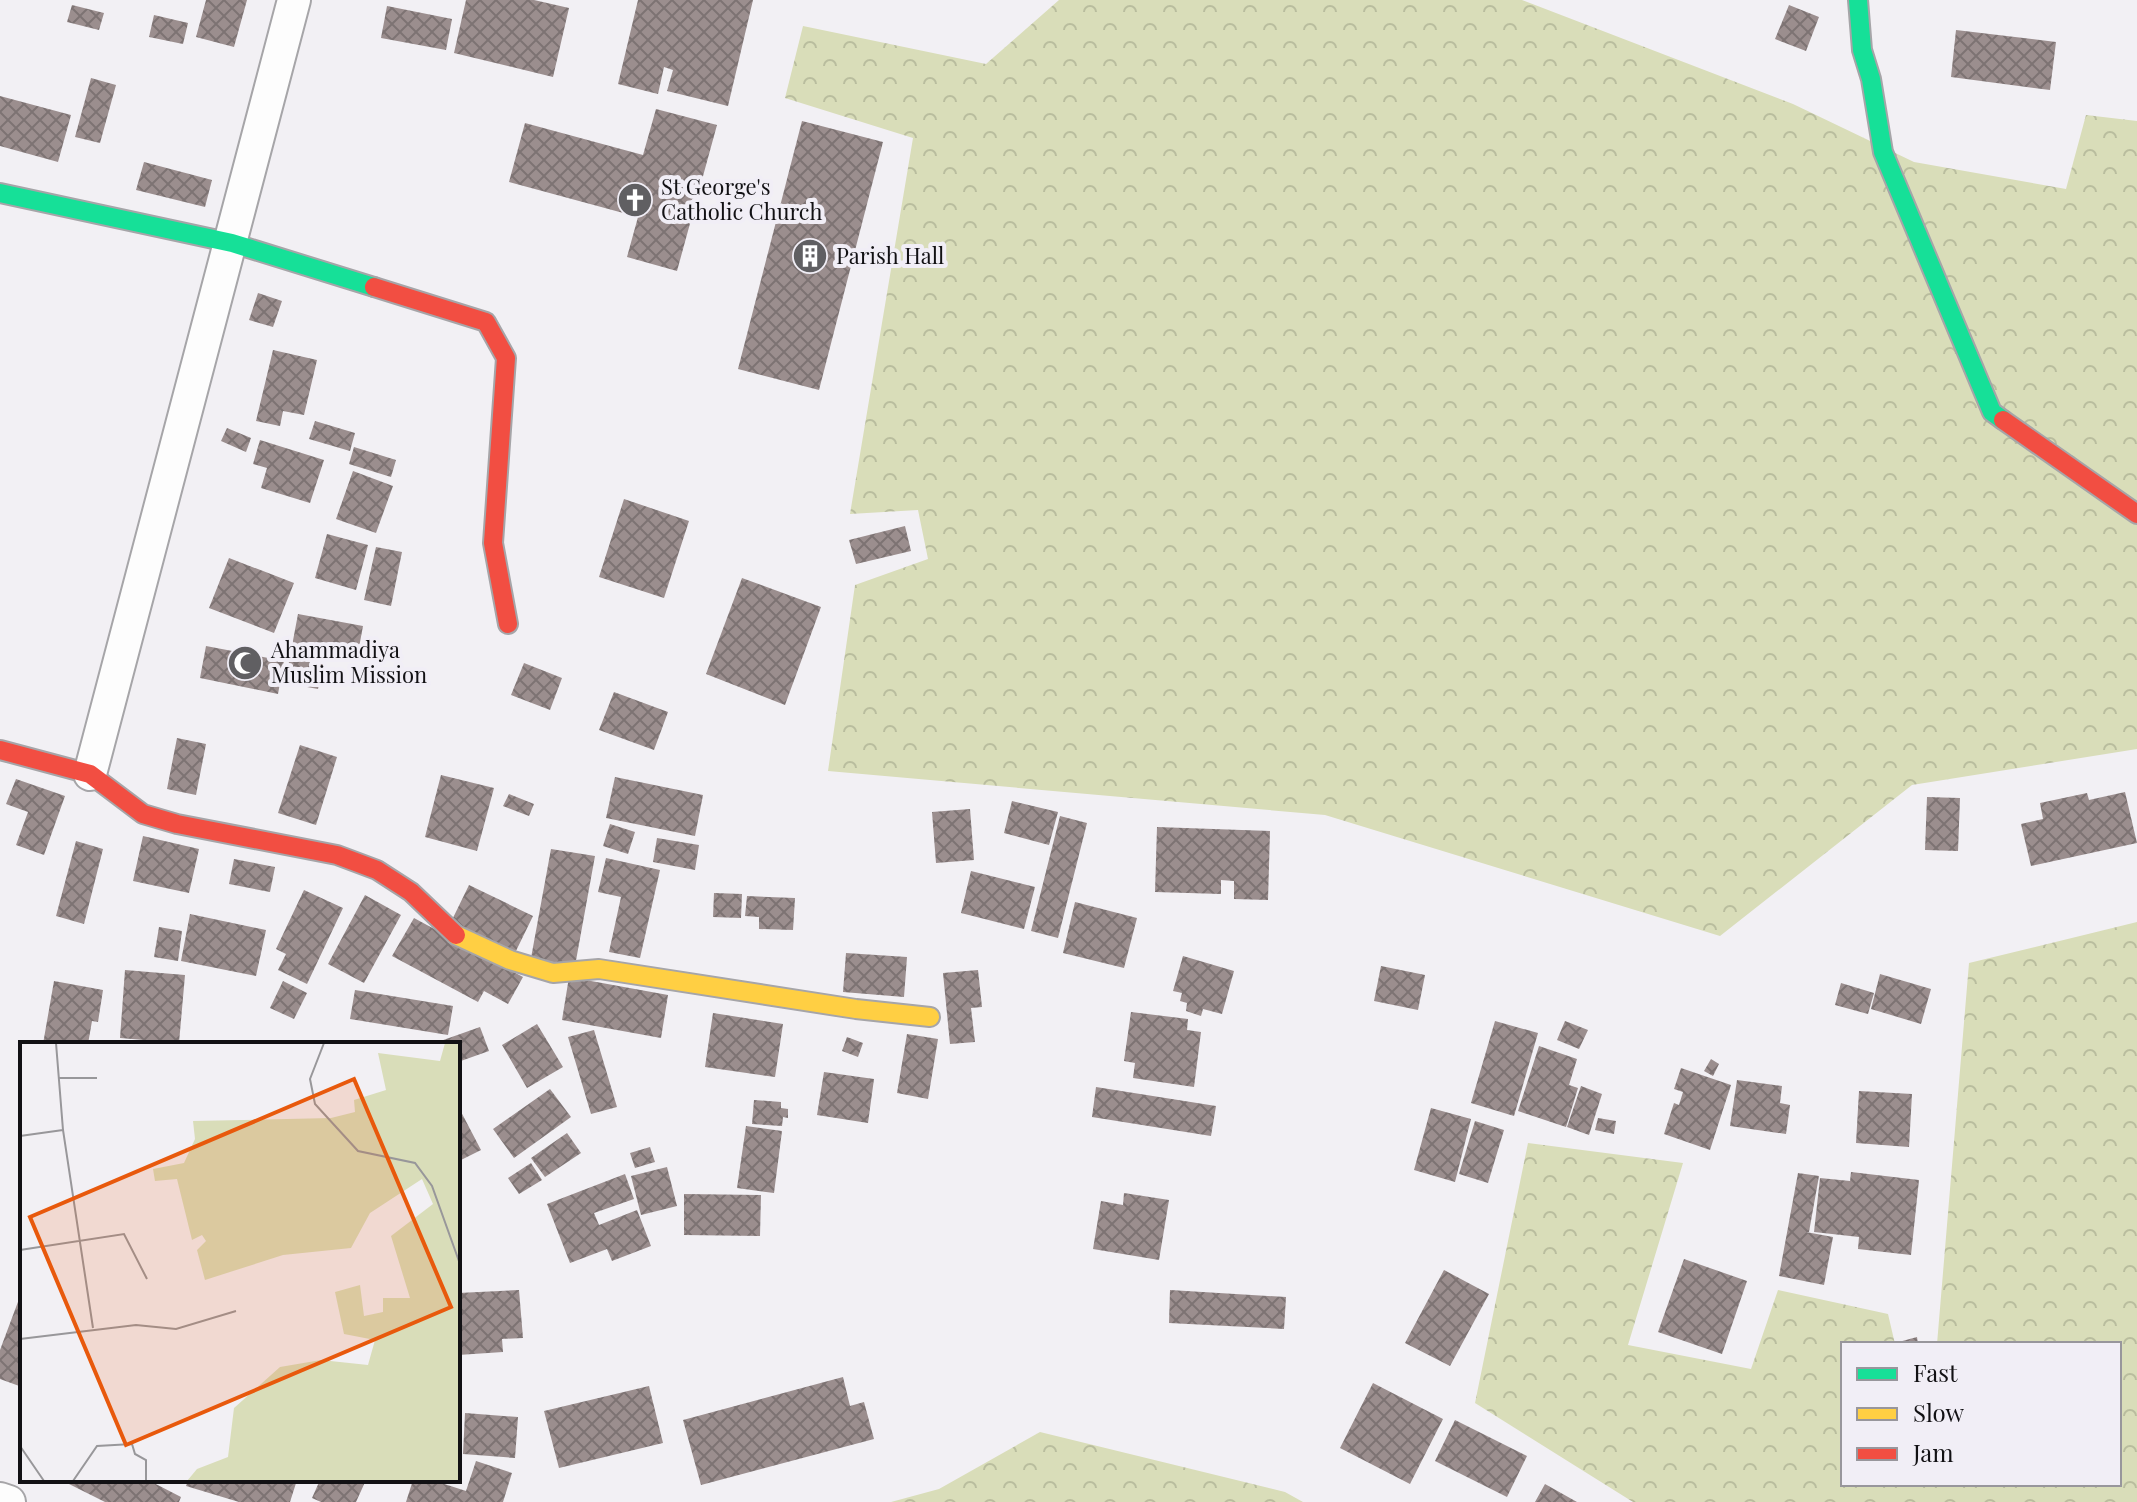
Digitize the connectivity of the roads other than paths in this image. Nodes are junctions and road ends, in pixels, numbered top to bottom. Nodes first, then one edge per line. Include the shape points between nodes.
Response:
1 (294, 0) edge
2 (1858, 0) edge
3 (0, 193) edge
4 (232, 243) junction
5 (2137, 514) edge
6 (508, 624) dead end
7 (0, 750) edge
8 (90, 774) junction
9 (930, 1017) dead end
10 (0, 1499) edge
11 (9, 1502) edge

1 - 4 street
2 - 5 street via 1862,50 1883,152 1992,412
3 - 4 street
4 - 6 street via 486,322 506,358 493,543
4 - 8 street
7 - 8 street
8 - 9 street via 143,814 337,855 377,870 411,892 456,935 553,973 599,969
10 - 11 street

